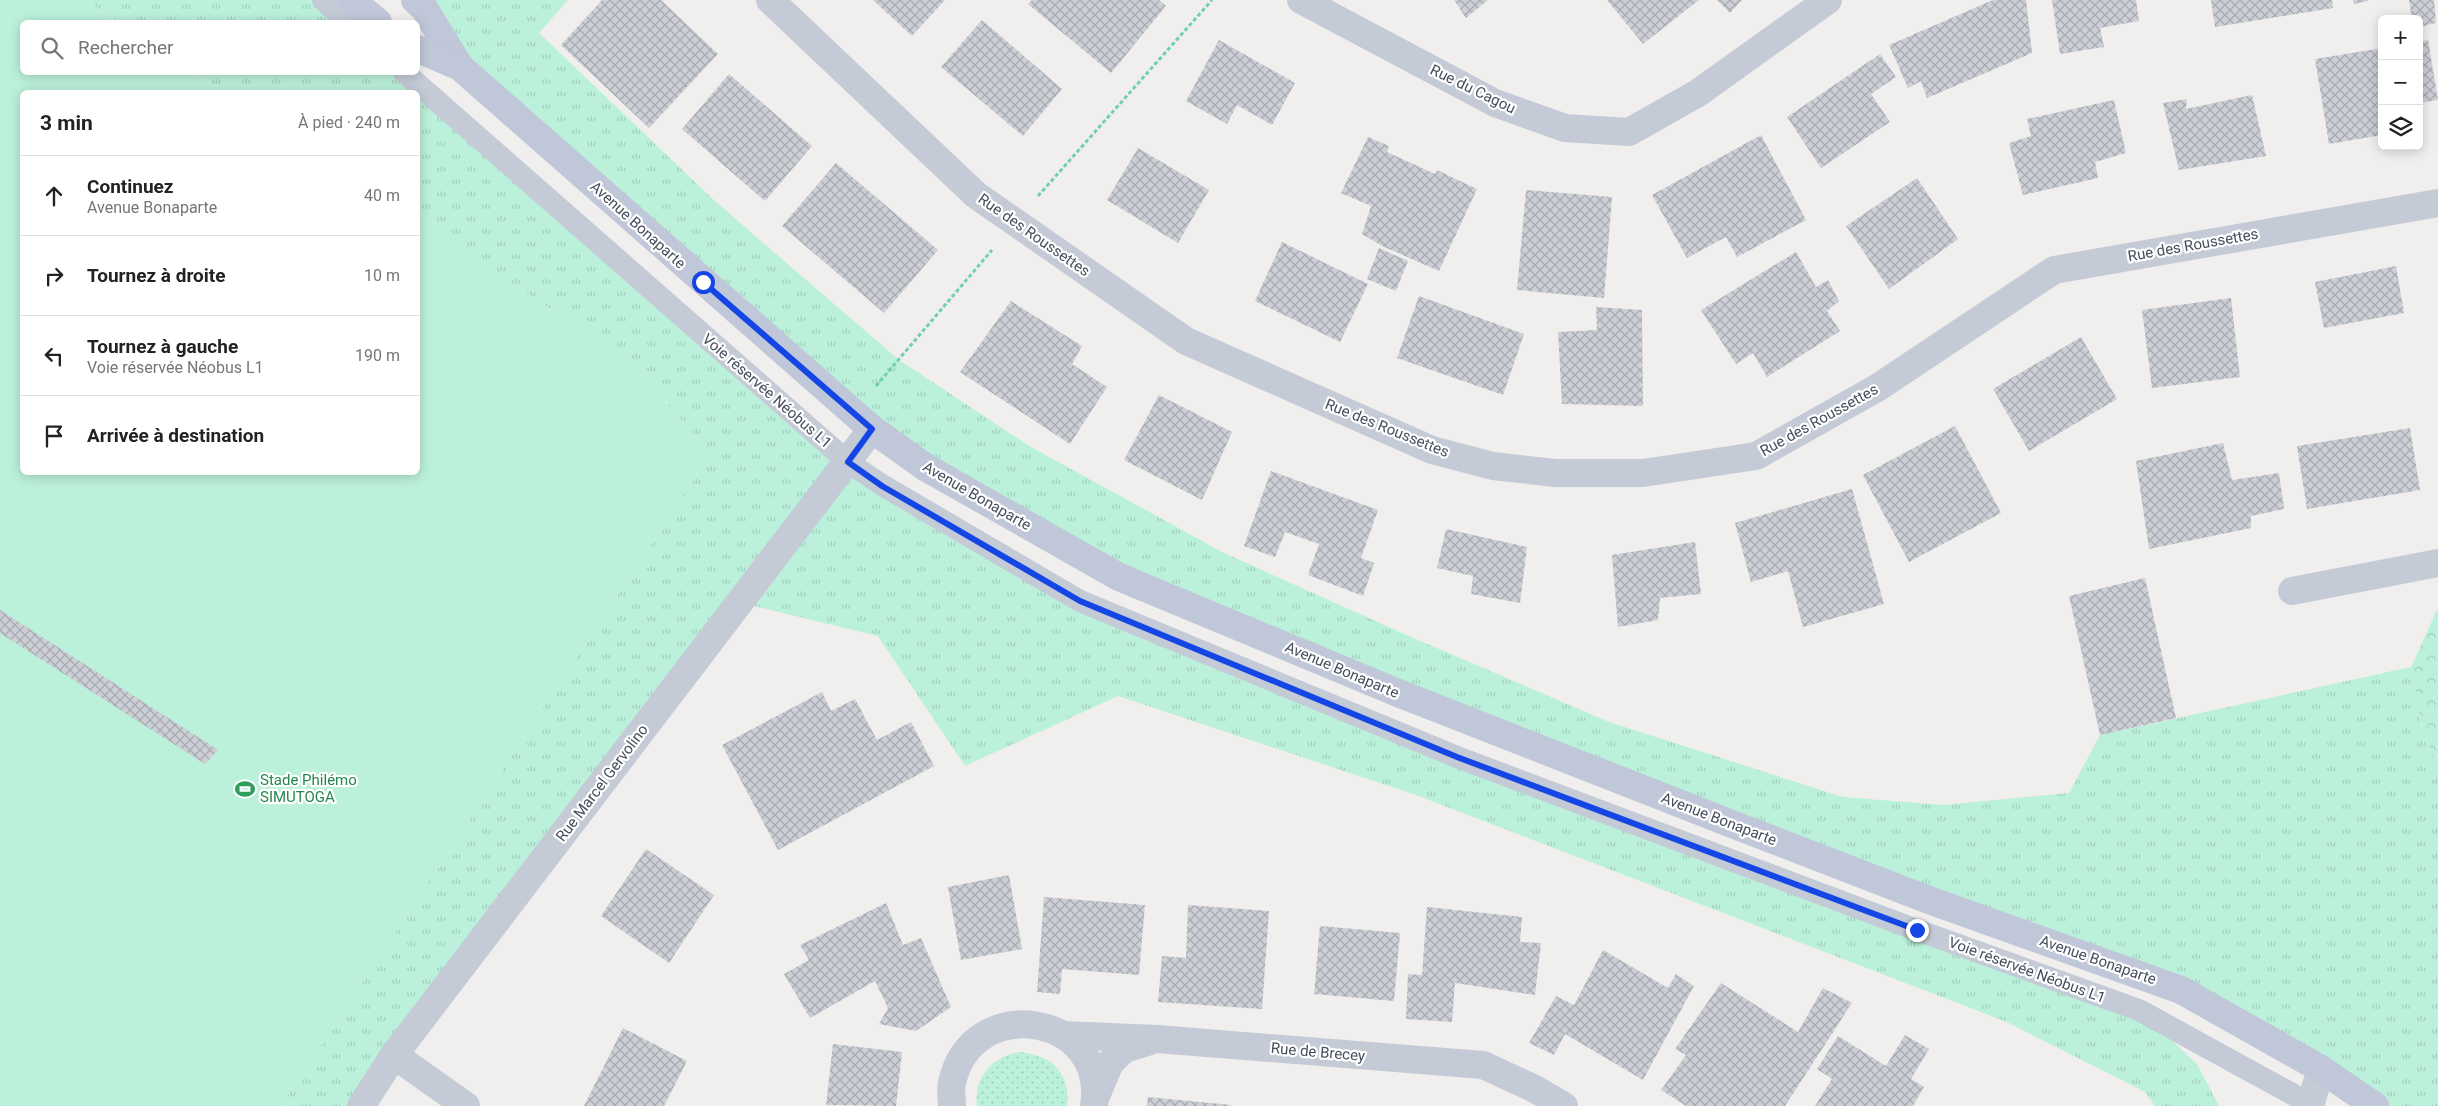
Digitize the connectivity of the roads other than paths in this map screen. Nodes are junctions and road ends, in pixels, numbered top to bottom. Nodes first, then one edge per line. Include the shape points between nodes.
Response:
1 (323, 0) edge
2 (351, 0) edge
3 (415, 0) edge
4 (770, 0) edge
5 (1301, 0) edge
6 (1828, 0) edge
7 (346, 20) edge
8 (376, 20) edge
9 (420, 50) edge
10 (460, 67) junction
11 (407, 75) edge
12 (2438, 203) edge
13 (872, 429) junction
14 (848, 462) junction
15 (2438, 563) edge
16 (2292, 591) dead end
17 (1063, 1035) junction
18 (1156, 1039) junction
19 (394, 1055) junction
20 (2321, 1069) junction
21 (1095, 1101) edge
22 (2312, 1105) edge
23 (361, 1106) edge
24 (466, 1106) edge
25 (952, 1106) edge
26 (1564, 1106) edge
27 (2375, 1106) edge

1 - 7 lane
2 - 8 main road
3 - 10 main road via 424,8
4 - 12 street, Rue des Roussettes via 976,195 1186,341 1432,450 1494,466 1555,472 1643,474 1756,456 1877,388 2054,270
5 - 6 street, Rue du Cagou via 1494,104 1565,128 1629,132 1698,92
9 - 10 main road, Avenue Bonaparte
10 - 13 main road, Avenue Bonaparte
11 - 14 lane, Voie réservée Néobus L1
13 - 14 street, Rue Marcel Gervolino
13 - 20 main road, Avenue Bonaparte via 925,467 1119,577 1398,693 1791,847 2181,990
14 - 19 street, Rue Marcel Gervolino
14 - 22 lane, Voie réservée Néobus L1 via 882,486 1080,601 1457,757 2139,1010
15 - 16 street
17 - 18 street, Rue de Brecey
17 - 21 street, Rue de Brecey via 1081,1051 1092,1072
17 - 25 street, Rue de Brecey via 1041,1025 1017,1023 994,1029 974,1043 959,1062 952,1084
18 - 21 street via 1124,1049 1110,1062
18 - 26 street, Rue de Brecey via 1483,1065
19 - 23 street, Rue Marcel Gervolino
19 - 24 street
20 - 22 street
20 - 27 main road, Avenue Bonaparte

